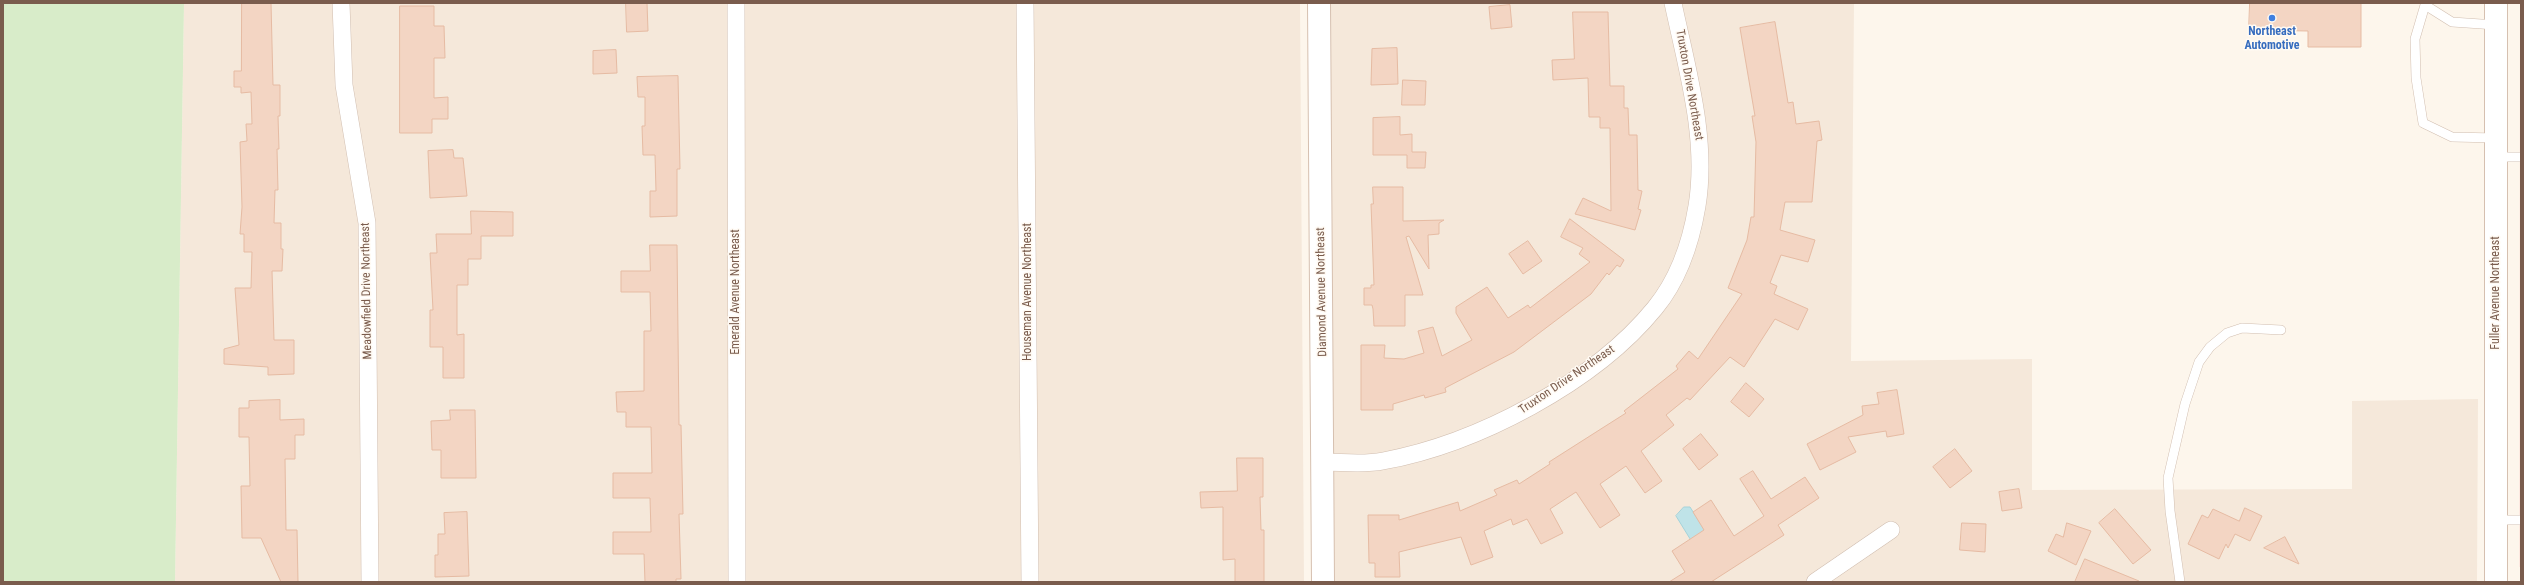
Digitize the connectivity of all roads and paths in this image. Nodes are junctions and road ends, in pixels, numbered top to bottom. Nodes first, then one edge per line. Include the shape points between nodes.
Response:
1 (341, 3) edge
2 (736, 3) edge
3 (1025, 3) edge
4 (1319, 3) edge
5 (1673, 3) edge
6 (2496, 3) edge
7 (2425, 4) edge
8 (2496, 25) junction
9 (2496, 148) junction
10 (2521, 157) edge
11 (2281, 330) dead end
12 (1323, 462) junction
13 (2496, 520) junction
14 (2521, 520) edge
15 (1891, 530) dead end
16 (370, 582) edge
17 (737, 582) edge
18 (1030, 582) edge
19 (1323, 582) edge
20 (1815, 582) edge
21 (2180, 582) edge
22 (2496, 582) edge

1 - 16 street, Meadowfield Drive Northeast via 344,85 367,223
2 - 17 street, Emerald Avenue Northeast
3 - 18 street, Houseman Avenue Northeast
4 - 12 street, Diamond Avenue Northeast
5 - 12 street, Truxton Drive Northeast via 1702,156 1697,206 1685,254 1655,308 1616,348 1521,412 1456,442 1382,461
6 - 8 street, Fuller Avenue Northeast
7 - 8 lane via 2452,22
7 - 9 lane via 2415,39 2416,78 2423,123 2452,136
8 - 9 street, Fuller Avenue Northeast
9 - 10 lane
9 - 13 street, Fuller Avenue Northeast
11 - 21 lane via 2242,328 2227,333 2210,347 2199,362 2185,404 2168,478
12 - 19 street, Diamond Avenue Northeast
13 - 14 lane
13 - 22 street, Fuller Avenue Northeast
15 - 20 street

